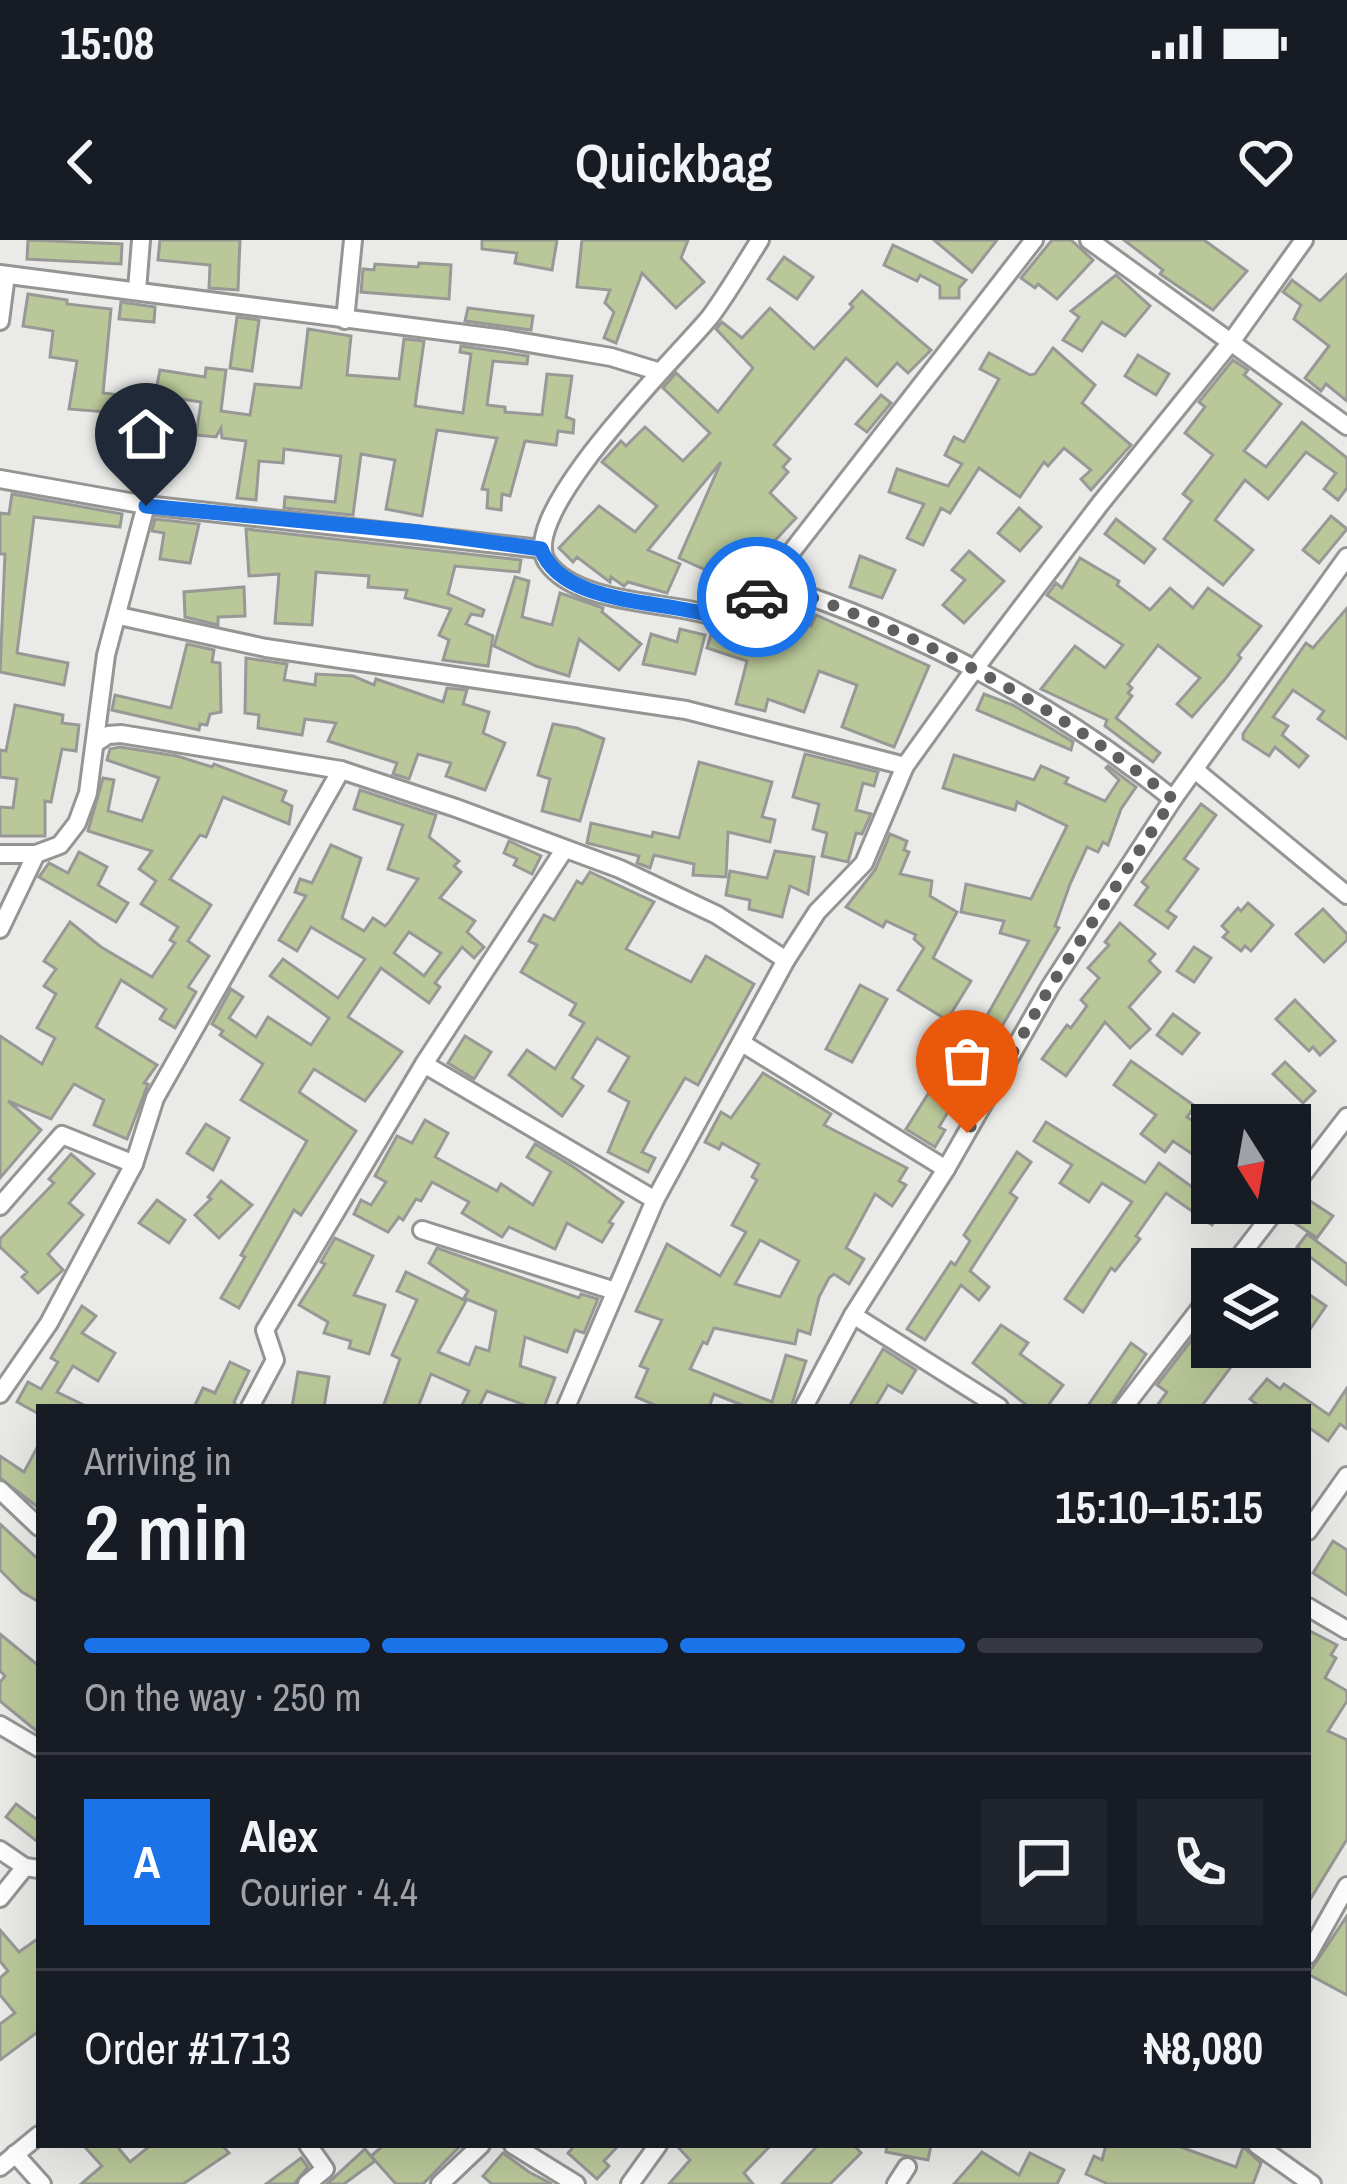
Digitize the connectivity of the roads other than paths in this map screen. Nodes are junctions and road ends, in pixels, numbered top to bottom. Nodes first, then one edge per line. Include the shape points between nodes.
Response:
1 (140, 240) edge
2 (352, 240) edge
3 (760, 240) edge
4 (1034, 240) edge
5 (1089, 240) edge
6 (1304, 240) edge
7 (3, 275) edge
8 (137, 290) junction
9 (345, 320) junction
10 (0, 321) edge
11 (1231, 342) junction
12 (657, 371) junction
13 (1347, 426) edge
14 (0, 479) edge
15 (146, 506) junction
16 (541, 549) junction
17 (1347, 557) edge
18 (770, 583) junction
19 (119, 616) junction
20 (974, 670) junction
21 (97, 742) junction
22 (905, 766) junction
23 (341, 770) junction
24 (1195, 770) junction
25 (1173, 799) junction
26 (564, 850) junction
27 (0, 854) edge
28 (36, 854) junction
29 (1347, 895) edge
30 (0, 929) edge
31 (786, 960) junction
32 (742, 1043) junction
33 (424, 1064) junction
34 (1347, 1117) edge
35 (134, 1164) junction
36 (1311, 1164) edge
37 (946, 1169) junction
38 (655, 1200) junction
39 (0, 1206) edge
40 (1265, 1224) edge
41 (422, 1230) dead end
42 (1246, 1248) edge
43 (616, 1291) junction
44 (853, 1316) junction
45 (1191, 1320) edge
46 (0, 1394) edge
47 (252, 1404) edge
48 (567, 1404) edge
49 (806, 1404) edge
50 (994, 1404) edge
51 (1126, 1404) edge
52 (1347, 1476) edge
53 (0, 1490) edge
54 (36, 1524) edge
55 (1311, 1527) edge
56 (1311, 1608) edge
57 (1347, 1630) edge
58 (0, 1725) edge
59 (36, 1746) edge
60 (0, 1850) edge
61 (32, 1868) edge
62 (1347, 1886) edge
63 (0, 1898) edge
64 (1311, 1950) edge
65 (36, 2136) edge
66 (310, 2148) edge
67 (478, 2148) edge
68 (518, 2148) edge
69 (656, 2148) edge
70 (1261, 2148) edge
71 (15, 2154) junction
72 (0, 2167) edge
73 (908, 2168) dead end
74 (42, 2184) edge
75 (307, 2184) edge
76 (440, 2184) edge
77 (576, 2184) edge
78 (630, 2184) edge
79 (896, 2184) edge
80 (1312, 2184) edge

1 - 8 street
2 - 9 street
3 - 12 street via 710,317
4 - 18 street
5 - 11 street
6 - 11 street
7 - 8 street
7 - 10 street
8 - 9 street
9 - 12 street via 590,353
11 - 13 street
11 - 20 street
12 - 16 street via 550,518
14 - 15 street
15 - 16 street
15 - 19 street
16 - 18 street via 578,587 710,615 751,604
17 - 24 street
18 - 20 street via 890,626
19 - 21 street via 106,655
19 - 22 street via 266,648 686,710
20 - 22 street
20 - 25 street via 1061,718
21 - 23 street via 121,734
21 - 28 street via 77,823 60,844
22 - 31 street via 864,863 817,911
23 - 26 street
23 - 35 street via 154,1098
24 - 25 street
24 - 29 street
25 - 37 street via 1050,987
26 - 31 street via 717,915
26 - 33 street
27 - 28 street
28 - 30 street
31 - 32 street
32 - 37 street
32 - 38 street
33 - 38 street
33 - 47 street via 265,1330 275,1360
34 - 36 street
35 - 39 street via 62,1135
35 - 46 street via 49,1324
37 - 44 street
38 - 43 street
40 - 42 street
41 - 43 street
43 - 48 street
44 - 49 street
44 - 50 street
45 - 51 street
52 - 55 street
53 - 54 street
56 - 57 street
58 - 59 street
60 - 61 street
61 - 63 street
62 - 64 street
65 - 71 street
66 - 75 street via 325,2169
67 - 76 street
68 - 77 street
69 - 78 street
70 - 80 street
71 - 72 street
71 - 74 street
73 - 79 street

